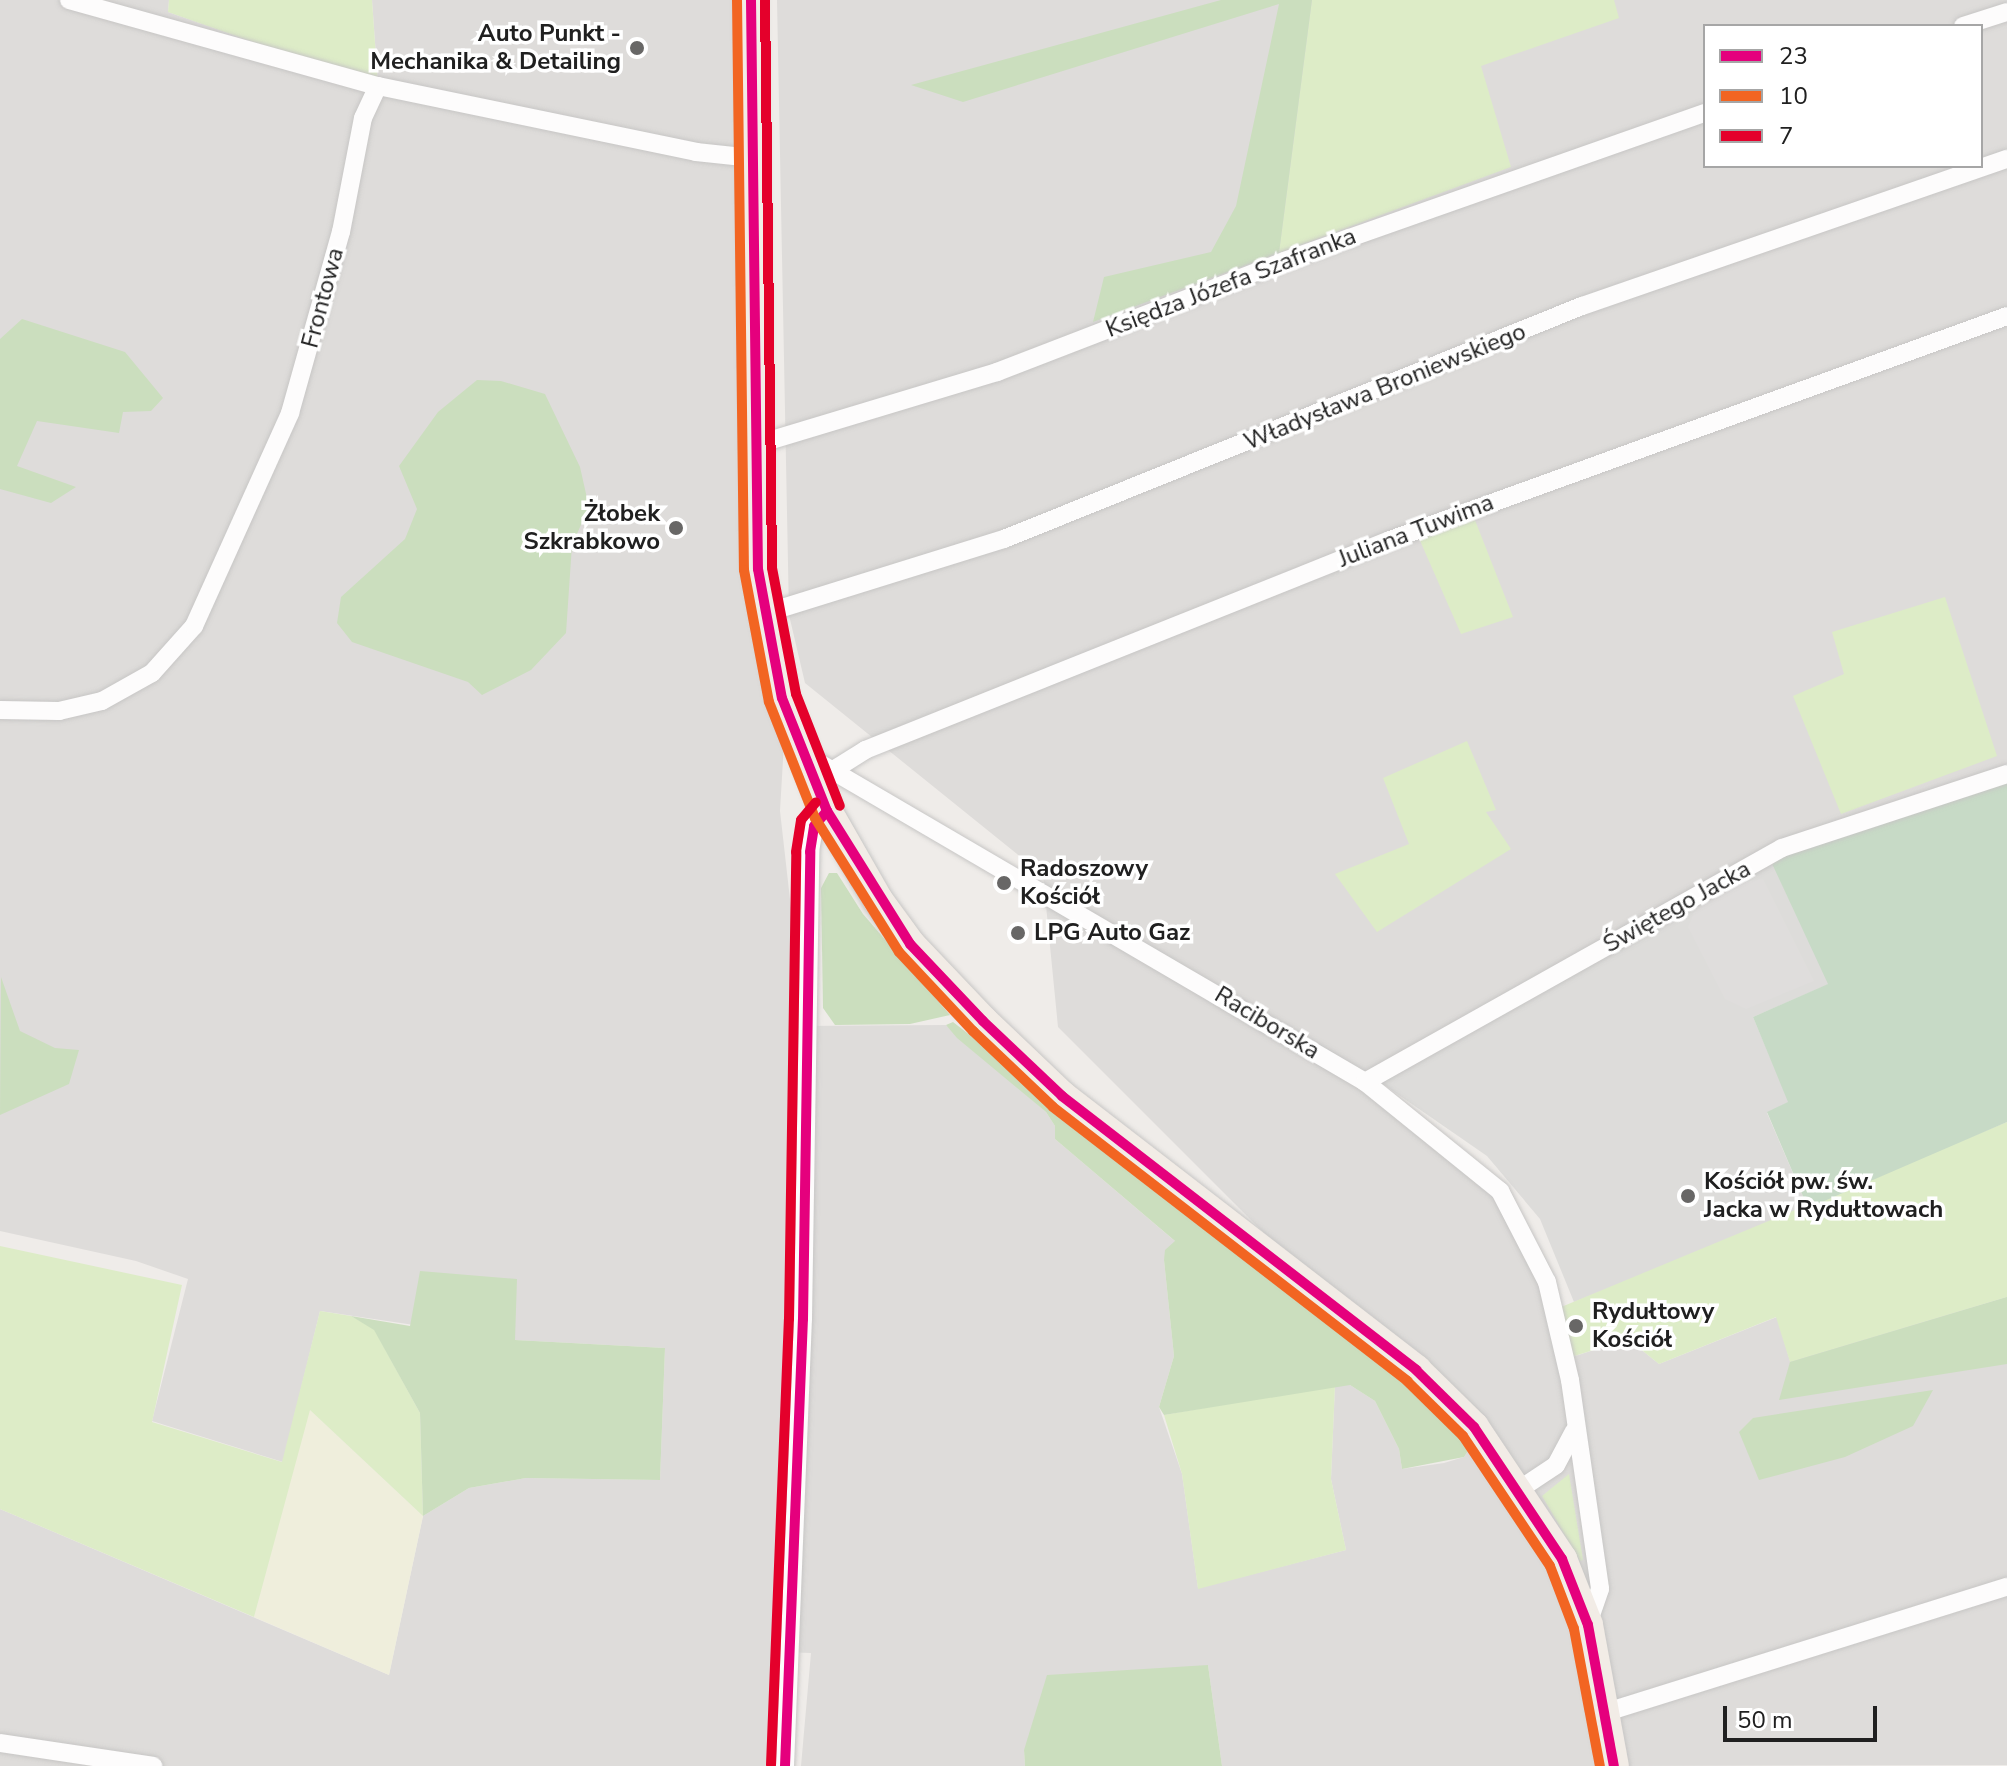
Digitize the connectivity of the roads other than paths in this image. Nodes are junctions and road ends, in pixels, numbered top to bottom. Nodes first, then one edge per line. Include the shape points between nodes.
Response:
1 (69, 0) edge
2 (751, 0) edge
3 (2007, 12) edge
4 (1969, 24) edge
5 (378, 86) junction
6 (1703, 114) edge
7 (741, 158) junction
8 (2007, 159) edge
9 (1983, 167) edge
10 (1981, 168) edge
11 (2007, 316) edge
12 (755, 445) junction
13 (763, 614) junction
14 (0, 710) edge
15 (801, 754) junction
16 (835, 769) junction
17 (2007, 774) edge
18 (827, 811) junction
19 (1365, 1082) junction
20 (1575, 1428) junction
21 (1520, 1489) junction
22 (2007, 1587) edge
23 (1588, 1625) junction
24 (1607, 1712) junction
25 (0, 1743) edge
26 (153, 1766) edge
27 (785, 1766) edge
28 (1614, 1766) edge

1 - 5 street
2 - 7 main road, Raciborska
3 - 4 street
5 - 7 street
5 - 14 street, Frontowa via 363,118 341,232 290,413 194,626 175,652 127,690 59,711
6 - 12 street, Księdza Józefa Szafranka via 1284,261 997,372
7 - 12 main road, Raciborska
8 - 9 street, Władysława Broniewskiego
10 - 13 street, Władysława Broniewskiego via 1582,306 1004,539
11 - 16 street, Juliana Tuwima via 1390,540 865,750
12 - 13 main road, Raciborska
13 - 15 main road, Raciborska
15 - 16 street, Raciborska
15 - 18 main road, Raciborska
16 - 19 street, Raciborska via 943,840 1155,955
17 - 19 street, Świętego Jacka via 1782,848
18 - 21 main road, Raciborska via 878,900 946,985 1062,1096 1416,1370 1474,1427
18 - 27 street via 812,833 808,883 803,1319
19 - 20 street, Raciborska via 1500,1191 1547,1282 1570,1380
20 - 21 street via 1556,1465
20 - 23 street, Raciborska via 1600,1589
21 - 23 main road, Raciborska via 1562,1559
22 - 24 street
23 - 24 main road, Raciborska
24 - 28 main road, Raciborska
25 - 26 street

